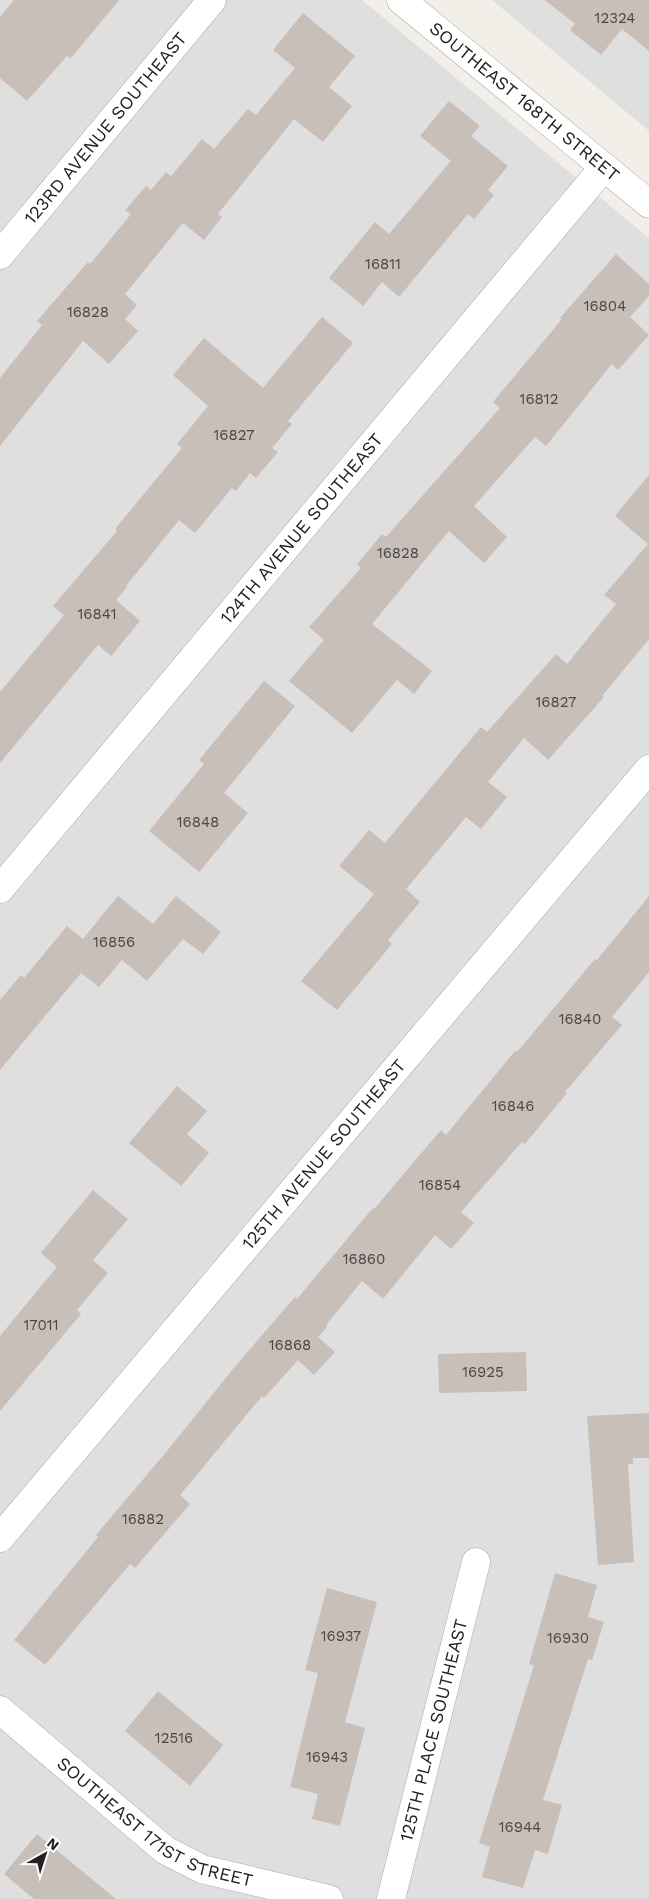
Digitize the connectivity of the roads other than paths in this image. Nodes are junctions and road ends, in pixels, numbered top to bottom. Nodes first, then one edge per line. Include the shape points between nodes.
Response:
1 (212, 0) edge
2 (401, 0) edge
3 (604, 167) junction
4 (649, 204) edge
5 (0, 255) edge
6 (649, 769) edge
7 (0, 889) edge
8 (0, 1538) edge
9 (476, 1562) dead end
10 (0, 1710) edge
11 (329, 1899) edge
12 (391, 1899) edge

1 - 5 street, 123RD AVENUE SOUTHEAST
2 - 3 street, SOUTHEAST 168TH STREET
3 - 4 street, SOUTHEAST 168TH STREET
3 - 7 street, 124TH AVENUE SOUTHEAST
6 - 8 street, 125TH AVENUE SOUTHEAST
9 - 12 street, 125TH PLACE SOUTHEAST
10 - 11 street, SOUTHEAST 171ST STREET via 165,1850 202,1869

